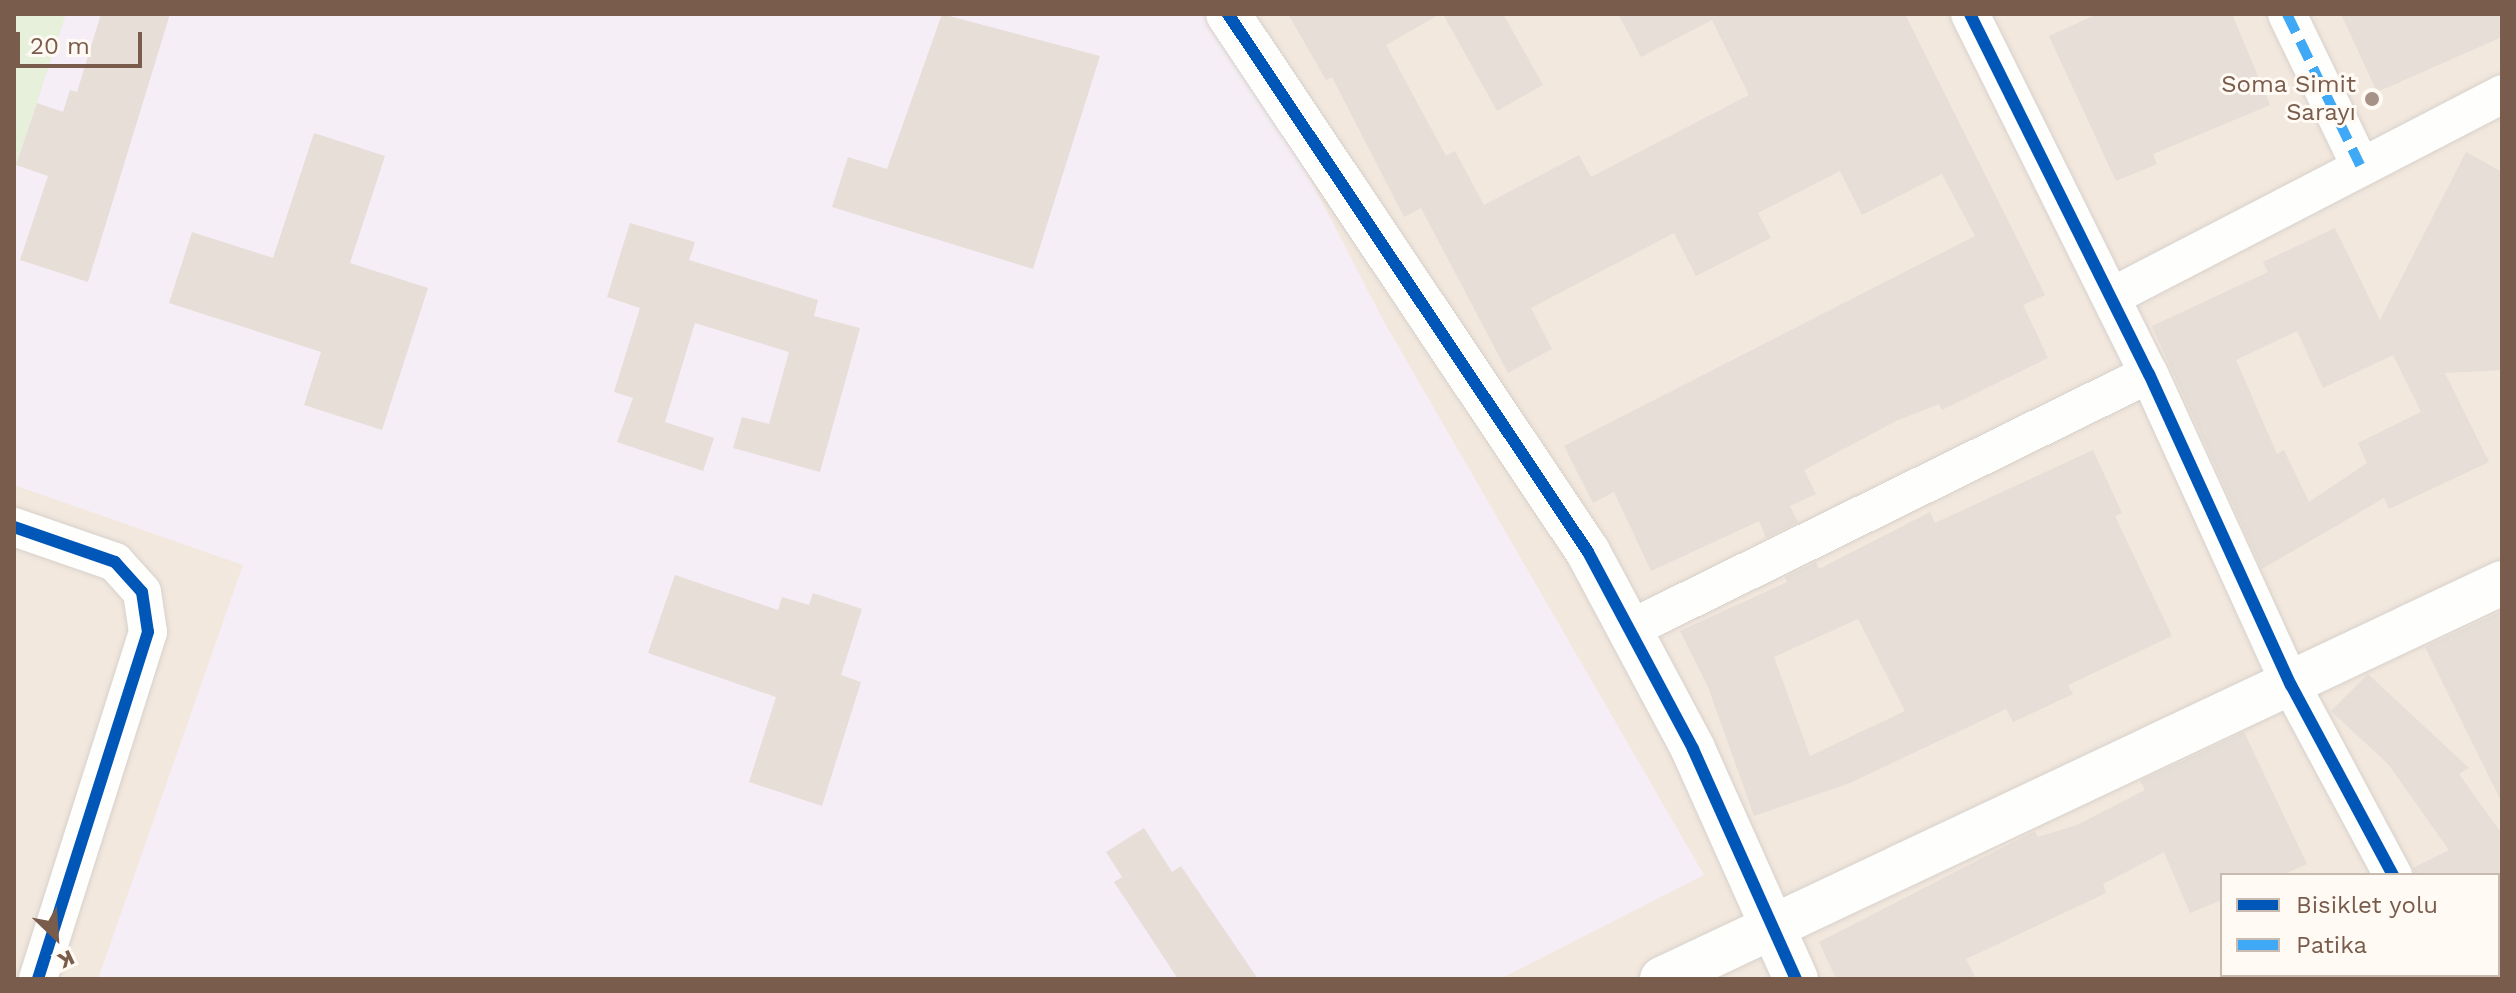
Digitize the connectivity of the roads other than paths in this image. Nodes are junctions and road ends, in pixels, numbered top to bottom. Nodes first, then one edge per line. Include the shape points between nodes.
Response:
1 (1228, 14) edge
2 (1970, 14) edge
3 (2287, 14) edge
4 (2502, 94) edge
5 (2360, 165) junction
6 (2111, 297) junction
7 (2149, 374) junction
8 (14, 527) edge
9 (2502, 583) edge
10 (1630, 629) junction
11 (2291, 685) junction
12 (2392, 873) edge
13 (1773, 930) junction
14 (38, 979) edge
15 (1662, 979) edge
16 (1796, 979) edge

1 - 10 street via 1588,552
2 - 6 street
3 - 5 street
4 - 5 street
5 - 6 street
6 - 7 street
7 - 10 street
7 - 11 street
8 - 14 street via 115,562 142,592 148,632
9 - 11 street
10 - 13 street via 1693,749
11 - 12 street
11 - 13 street
13 - 15 street
13 - 16 street

